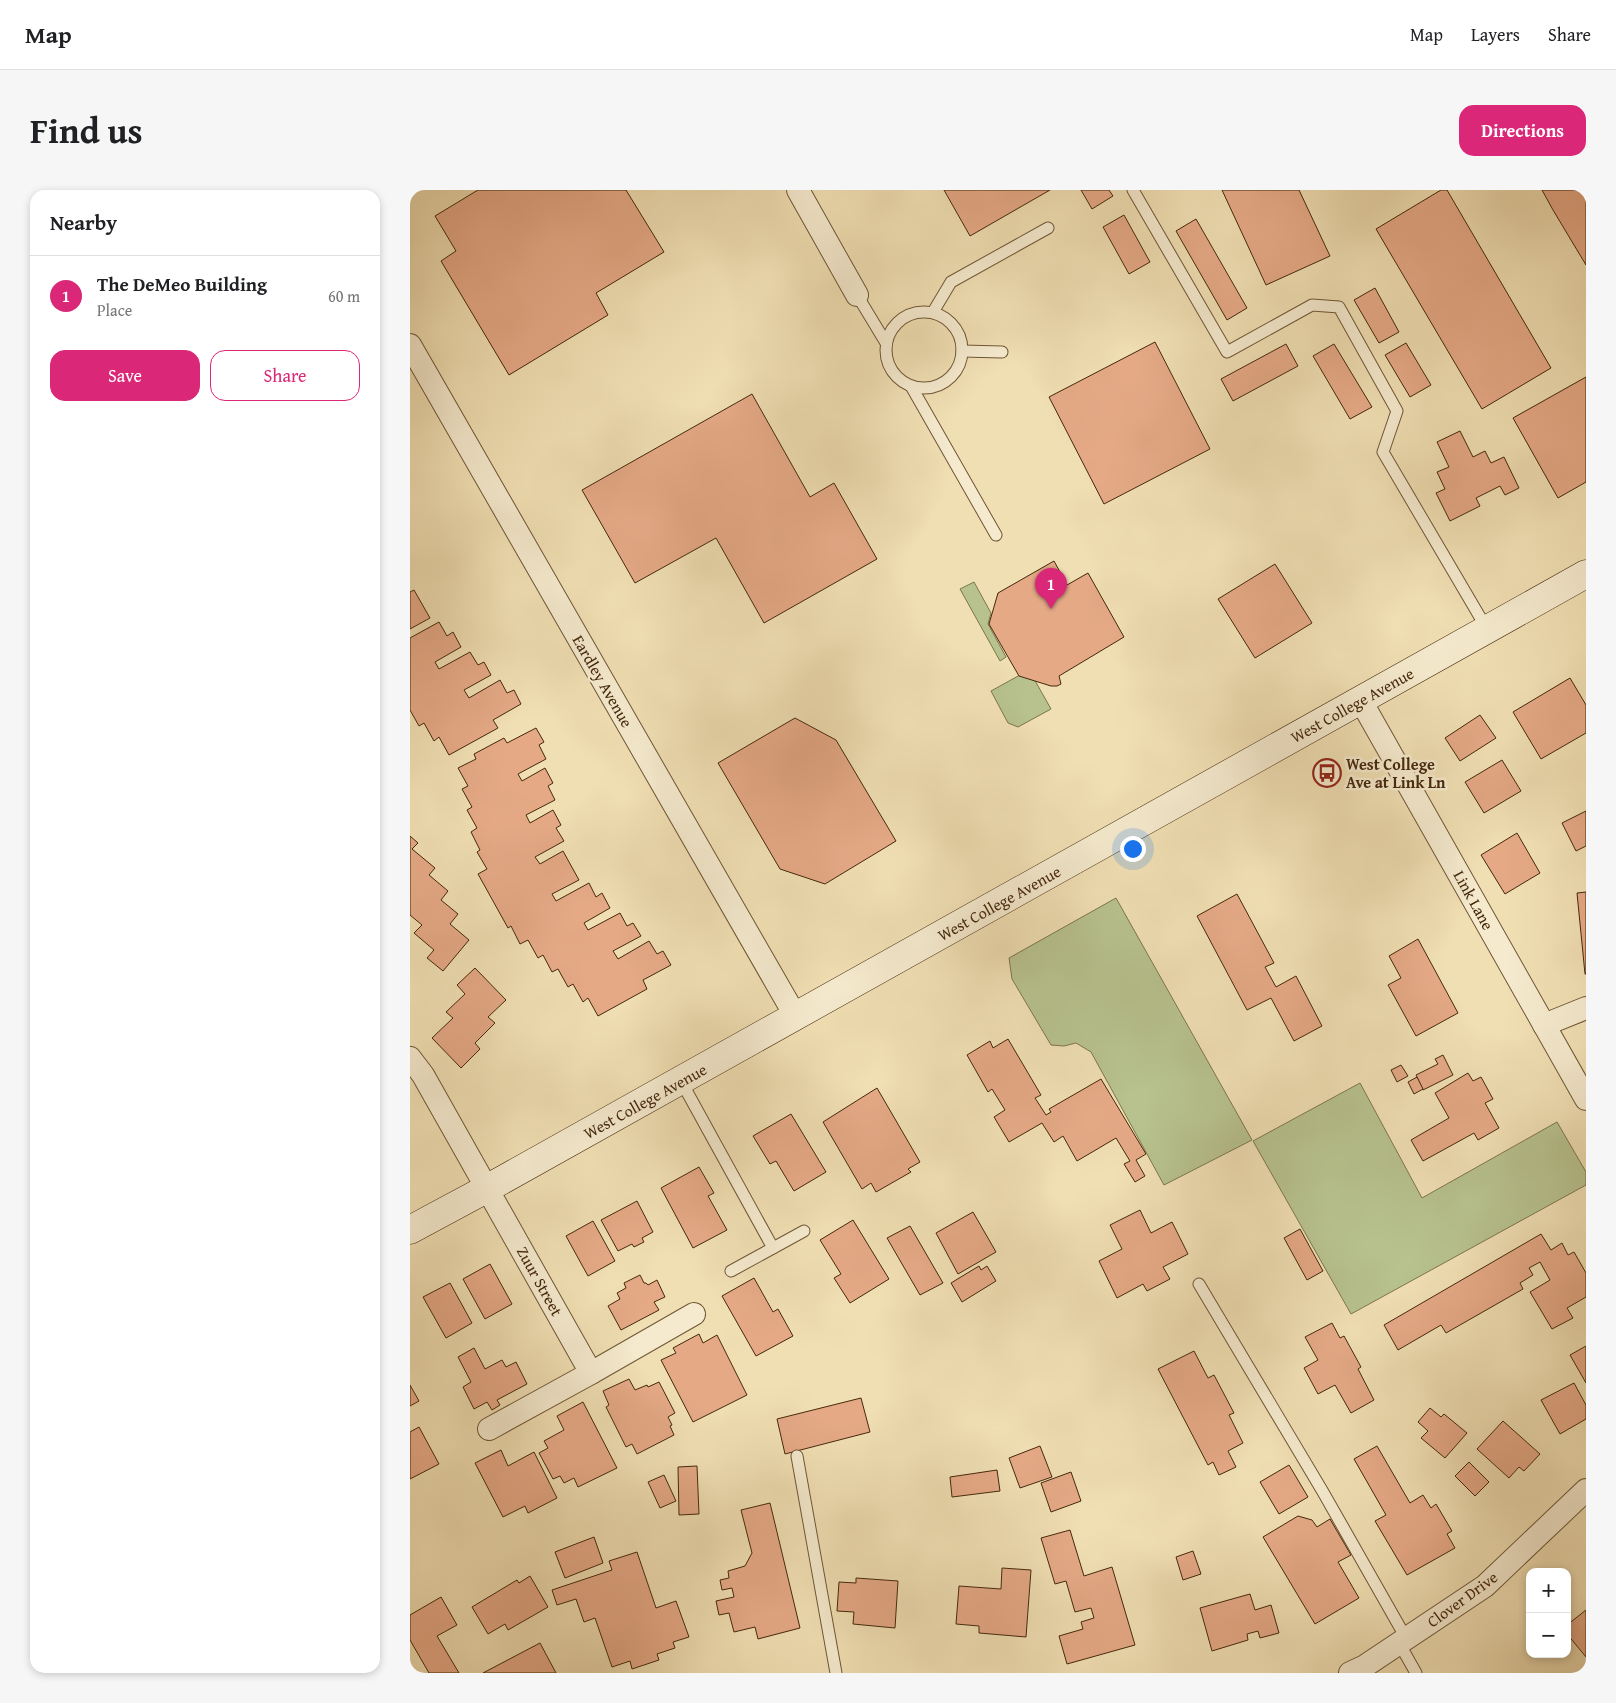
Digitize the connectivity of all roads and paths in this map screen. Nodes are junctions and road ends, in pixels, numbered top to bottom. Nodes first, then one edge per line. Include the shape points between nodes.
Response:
1 (798, 190) edge
2 (1132, 190) edge
3 (1048, 228) dead end
4 (857, 295) joint
5 (933, 312) junction
6 (886, 343) junction
7 (410, 345) edge
8 (962, 351) junction
9 (1002, 352) dead end
10 (911, 386) junction
11 (996, 535) dead end
12 (1586, 574) edge
13 (1487, 629) junction
14 (1361, 701) junction
15 (1586, 1008) edge
16 (796, 1016) junction
17 (1544, 1024) junction
18 (410, 1058) edge
19 (681, 1080) junction
20 (1586, 1100) edge
21 (488, 1188) junction
22 (410, 1230) edge
23 (804, 1232) dead end
24 (773, 1248) junction
25 (731, 1271) dead end
26 (1198, 1284) dead end
27 (694, 1314) dead end
28 (591, 1373) junction
29 (489, 1429) dead end
30 (797, 1456) dead end
31 (1586, 1490) edge
32 (1403, 1640) junction
33 (836, 1673) edge
34 (1350, 1673) edge
35 (1416, 1673) edge

1 - 4 street
2 - 13 lane via 1228,352 1312,305 1339,307 1397,411 1383,452
3 - 5 lane via 951,282
4 - 6 lane
5 - 6 lane via 910,314 899,321
5 - 8 lane via 953,325
6 - 10 lane via 891,369
7 - 16 street, Eardley Avenue
8 - 9 lane
8 - 10 lane via 957,370 948,379 937,386
10 - 11 lane
12 - 13 main road, West College Avenue
13 - 14 main road, West College Avenue
14 - 16 main road, West College Avenue
14 - 17 street, Link Lane
15 - 17 street
16 - 19 main road, West College Avenue
17 - 20 street, Link Lane
18 - 21 street, Zuur Street
19 - 21 main road, West College Avenue
19 - 24 lane
21 - 22 main road, West College Avenue
21 - 28 street, Zuur Street
23 - 24 lane
24 - 25 lane
26 - 32 lane via 1314,1476
27 - 28 street
28 - 29 street
30 - 33 lane
31 - 32 street, Clover Drive via 1485,1586
32 - 34 street, Clover Drive
32 - 35 lane

